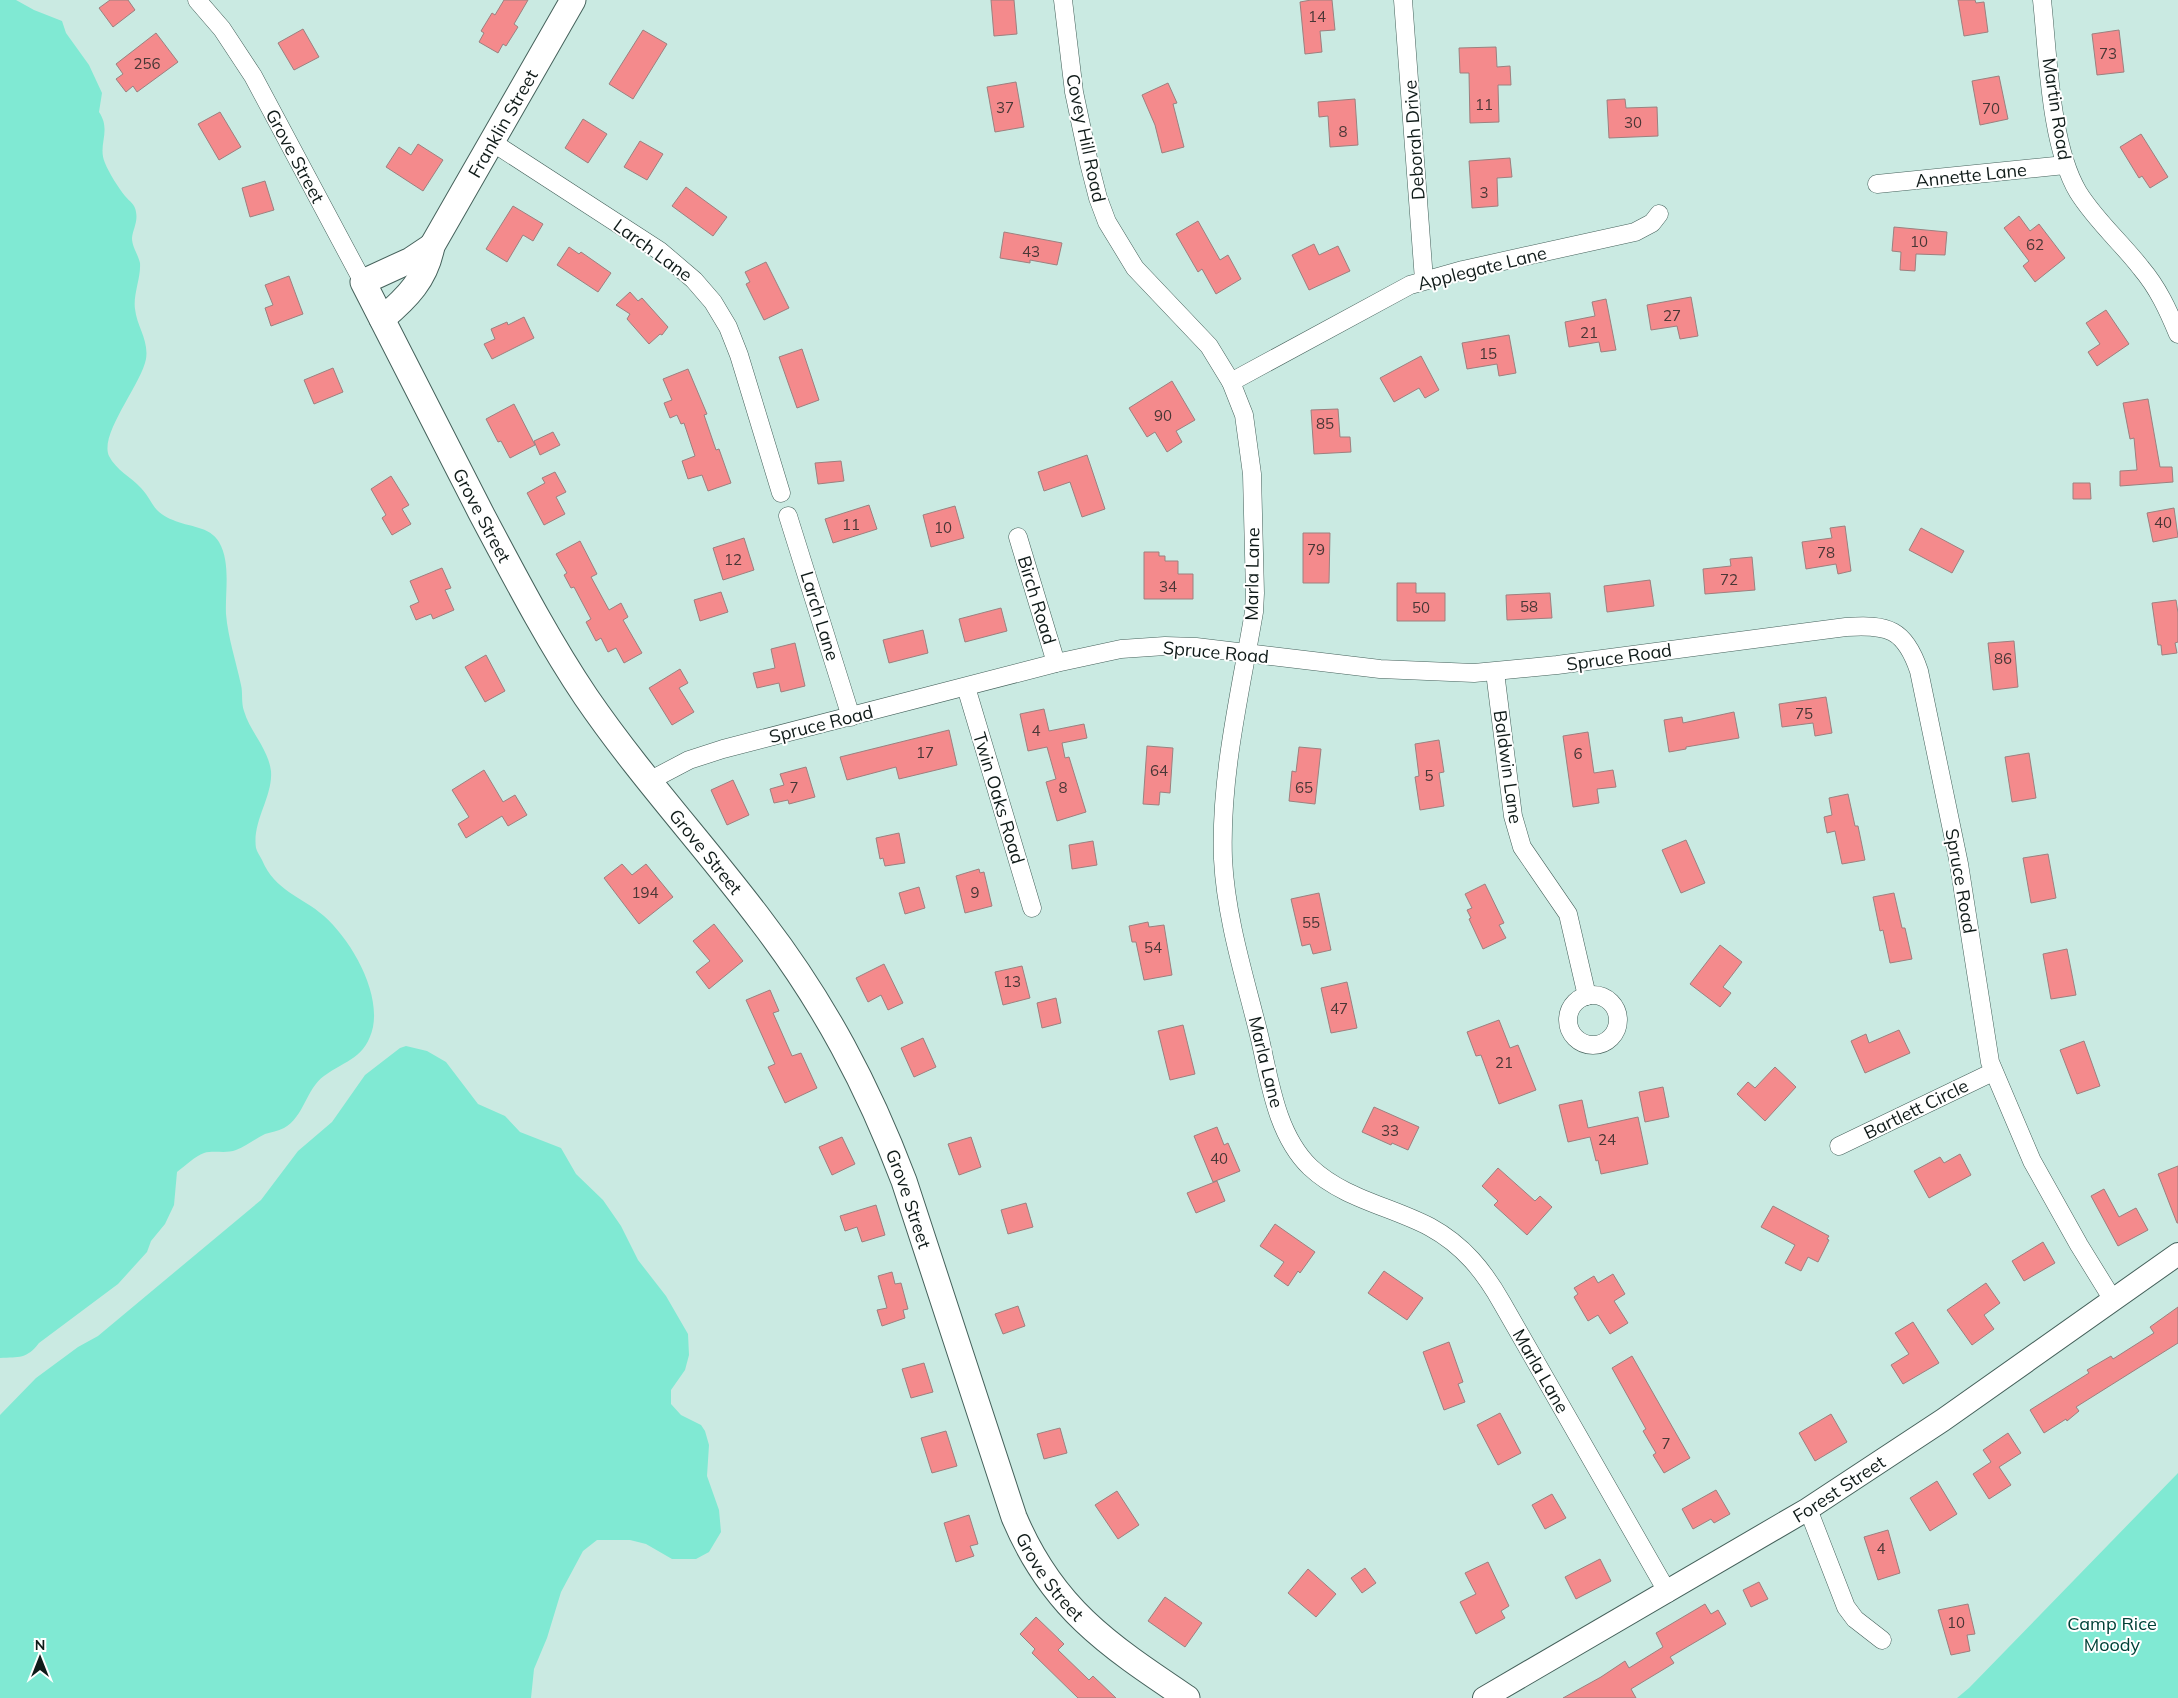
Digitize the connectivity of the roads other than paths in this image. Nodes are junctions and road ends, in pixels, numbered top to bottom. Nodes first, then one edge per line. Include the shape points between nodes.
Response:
1 (198, 0) edge
2 (573, 0) edge
3 (1063, 0) edge
4 (1403, 0) edge
5 (2042, 0) edge
6 (492, 142) junction
7 (2065, 165) junction
8 (1877, 184) dead end
9 (1659, 214) dead end
10 (432, 246) junction
11 (1424, 280) junction
12 (363, 282) junction
13 (382, 319) junction
14 (2178, 334) edge
15 (1231, 382) junction
16 (781, 493) dead end
17 (788, 516) dead end
18 (1018, 536) dead end
19 (1246, 653) junction
20 (1056, 662) junction
21 (1495, 672) junction
22 (966, 687) junction
23 (851, 717) junction
24 (648, 782) junction
25 (1032, 908) dead end
26 (1587, 996) dead end
27 (1993, 1072) junction
28 (1840, 1146) dead end
29 (2178, 1254) edge
30 (2113, 1300) junction
31 (1808, 1510) junction
32 (1668, 1592) junction
33 (1882, 1640) dead end
34 (1187, 1698) edge
35 (1484, 1698) edge

1 - 12 street, Grove Street via 222,28 253,76
2 - 6 main road, Franklin Street
3 - 15 street, Covey Hill Road via 1078,110 1098,198 1107,222 1135,268 1209,346
4 - 11 street, Deborah Drive
5 - 7 street, Martin Road via 2052,98
6 - 10 main road, Franklin Street
6 - 16 street, Larch Lane via 660,251 704,291 721,314 734,341
7 - 8 street, Annette Lane
7 - 14 street, Martin Road via 2090,210 2157,288
9 - 11 street, Applegate Lane via 1652,223 1635,232
10 - 12 main road, Franklin Street via 411,260
10 - 13 main road, Franklin Street via 420,281 408,297
11 - 15 street, Applegate Lane via 1381,299
12 - 13 main road, Grove Street
13 - 24 main road, Grove Street via 545,631 585,695
15 - 19 street, Marla Lane via 1246,422 1252,474 1255,593
17 - 23 street, Larch Lane
18 - 20 street, Birch Road
19 - 20 street, Spruce Road via 1181,646 1147,647 1107,651
19 - 21 street, Spruce Road via 1380,669
19 - 32 street, Marla Lane via 1232,731 1227,783 1223,839 1225,881 1271,1088 1288,1137 1301,1157 1320,1175 1361,1199 1431,1228 1476,1263
20 - 22 street, Spruce Road
21 - 26 street, Baldwin Lane via 1518,836 1522,847 1568,914
21 - 27 street, Spruce Road via 1846,627 1876,627 1896,633 1913,652 1927,706 1960,864 1983,1028
22 - 23 street, Spruce Road
22 - 25 street, Twin Oaks Road
23 - 24 street, Spruce Road via 708,754
24 - 34 main road, Grove Street via 764,924 830,1021 862,1079 904,1180 1014,1517 1034,1559 1058,1594 1087,1625
27 - 28 street, Bartlett Circle
27 - 30 street, Spruce Road via 2032,1162
29 - 30 street, Forest Street
30 - 31 street, Forest Street
31 - 32 street, Forest Street
31 - 33 street via 1846,1607 1855,1619
32 - 35 street, Forest Street

